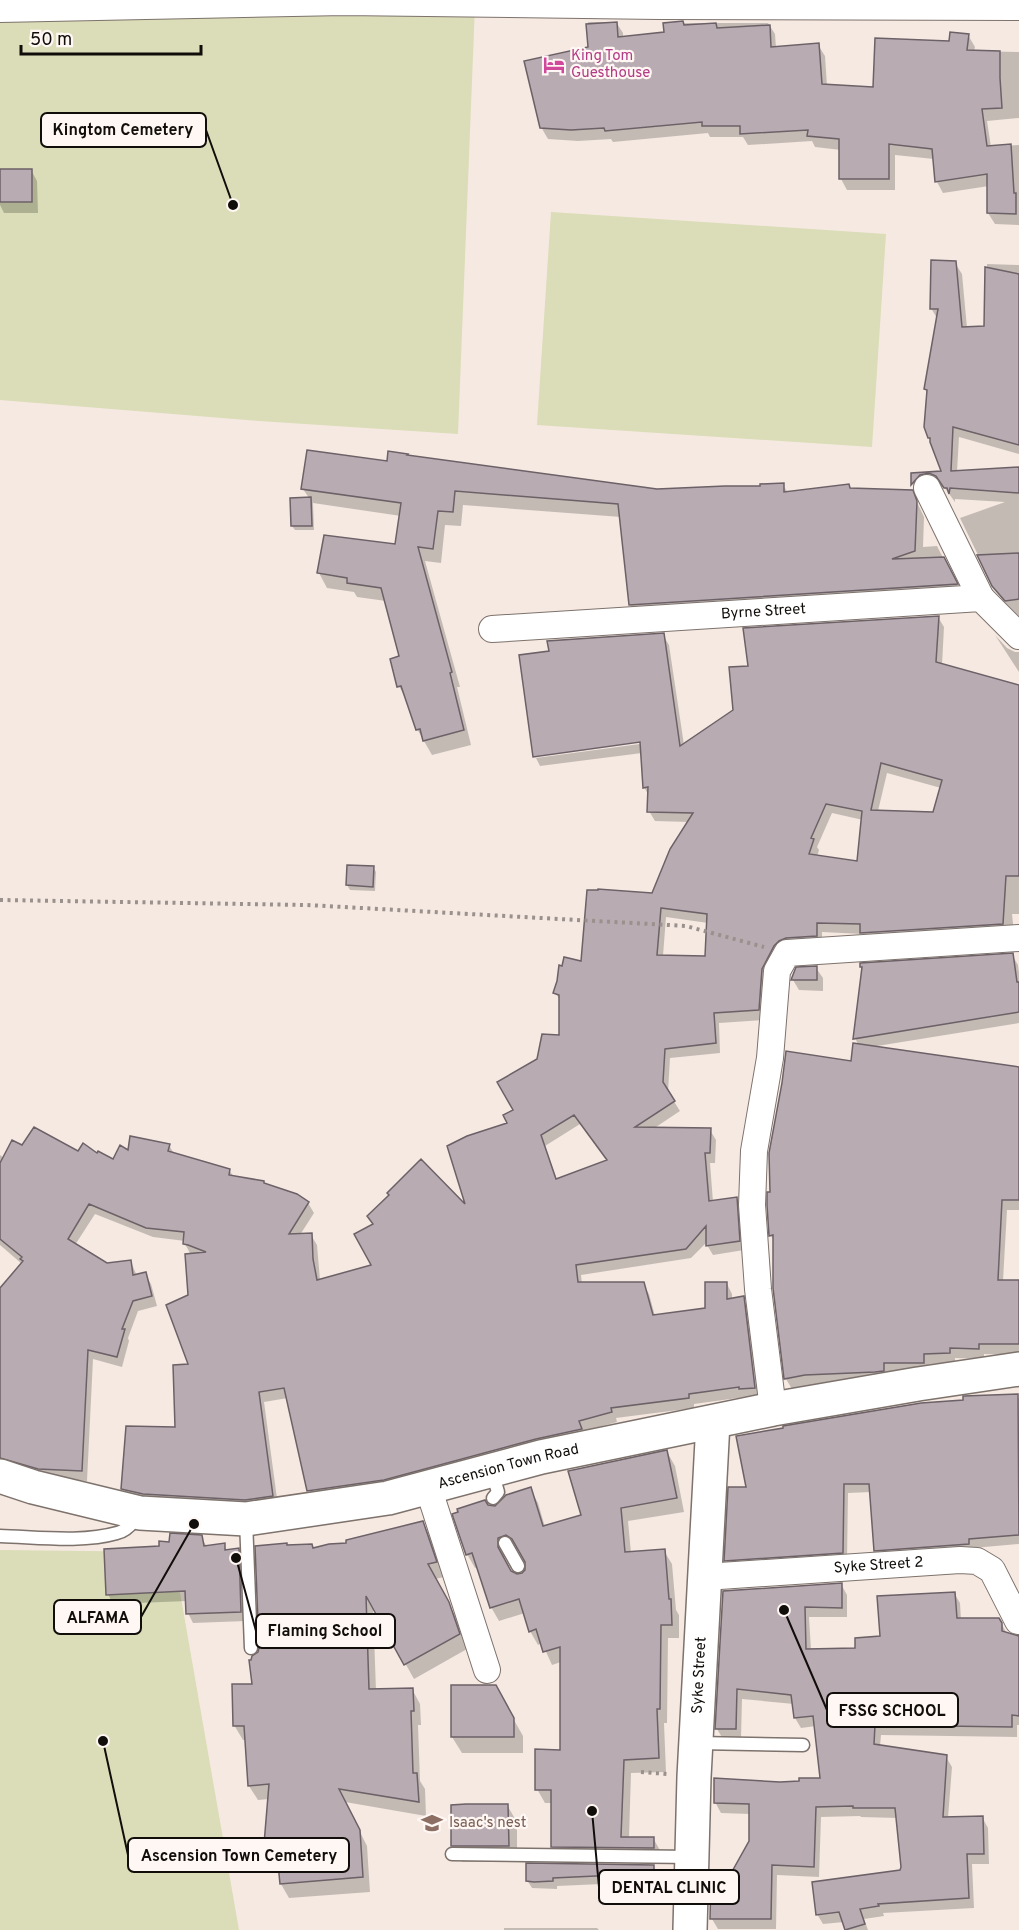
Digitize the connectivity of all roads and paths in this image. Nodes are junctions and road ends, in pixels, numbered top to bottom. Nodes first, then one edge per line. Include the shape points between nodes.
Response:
1 (343, 1) edge
2 (679, 3) edge
3 (1019, 7) edge
4 (0, 9) edge
5 (927, 488) dead end
6 (981, 598) junction
7 (492, 628) dead end
8 (1019, 636) edge
9 (0, 900) edge
10 (1019, 938) edge
11 (787, 953) junction
12 (1019, 1369) edge
13 (773, 1409) junction
14 (713, 1422) junction
15 (0, 1476) edge
16 (428, 1487) junction
17 (140, 1513) junction
18 (246, 1519) junction
19 (0, 1536) edge
20 (505, 1543) dead end
21 (518, 1566) dead end
22 (705, 1577) junction
23 (1018, 1621) edge
24 (250, 1648) dead end
25 (487, 1670) dead end
26 (696, 1743) junction
27 (802, 1744) dead end
28 (452, 1854) dead end
29 (692, 1857) junction
30 (690, 1930) edge

1 - 2 street
1 - 4 street
2 - 3 street
5 - 6 street
6 - 7 street, Byrne Street
6 - 8 street
9 - 11 path via 307,905 687,926
10 - 11 street
11 - 13 street via 777,971 752,1194 758,1289
12 - 13 main road, Ascension Town Road
13 - 14 main road, Ascension Town Road
14 - 16 main road, Ascension Town Road via 541,1457 492,1484
14 - 22 main road, Syke Street
15 - 17 main road, Ascension Town Road
16 - 18 main road, Ascension Town Road via 388,1498
16 - 25 street
17 - 18 main road, Ascension Town Road
17 - 19 lane via 119,1533 79,1538
18 - 24 lane
20 - 21 lane
22 - 23 street, Syke Street 2 via 977,1561 992,1570
22 - 26 main road, Syke Street
26 - 27 lane
26 - 29 main road, Syke Street
28 - 29 lane
29 - 30 main road, Syke Street

